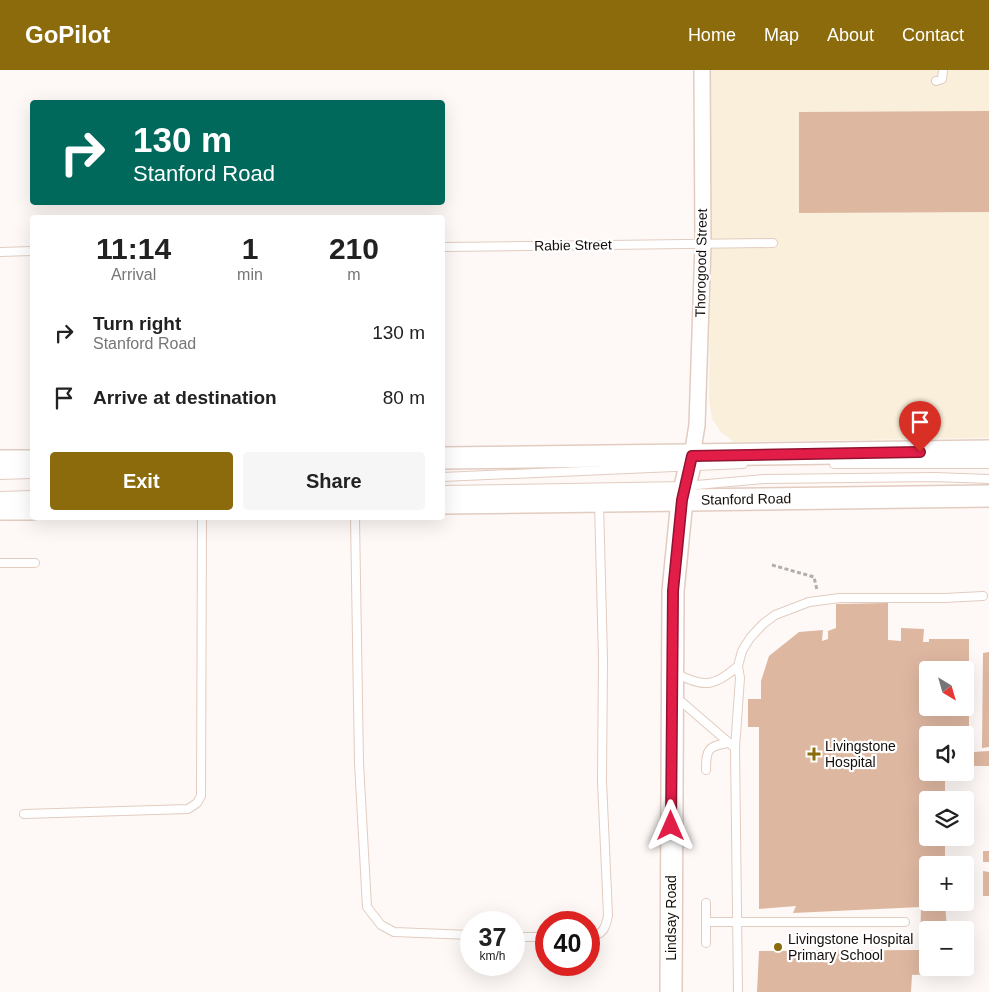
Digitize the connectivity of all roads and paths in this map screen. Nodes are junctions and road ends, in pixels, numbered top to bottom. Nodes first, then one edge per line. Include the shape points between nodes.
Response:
1 (702, 70) edge
2 (943, 70) edge
3 (936, 81) dead end
4 (773, 243) dead end
5 (703, 244) junction
6 (445, 246) edge
7 (30, 251) edge
8 (0, 252) edge
9 (989, 451) edge
10 (445, 458) edge
11 (0, 461) edge
12 (30, 461) edge
13 (748, 464) dead end
14 (826, 464) dead end
15 (989, 464) edge
16 (30, 474) edge
17 (0, 475) edge
18 (445, 477) edge
19 (687, 477) junction
20 (989, 479) edge
21 (445, 490) edge
22 (30, 495) edge
23 (0, 496) edge
24 (989, 496) edge
25 (599, 501) junction
26 (445, 503) edge
27 (0, 509) edge
28 (30, 509) edge
29 (202, 520) edge
30 (355, 520) edge
31 (35, 562) dead end
32 (0, 563) edge
33 (772, 565) dead end
34 (983, 596) dead end
35 (820, 600) junction
36 (738, 666) junction
37 (672, 672) junction
38 (672, 693) junction
39 (732, 746) junction
40 (706, 770) dead end
41 (24, 814) dead end
42 (706, 903) dead end
43 (706, 922) junction
44 (737, 922) junction
45 (905, 922) dead end
46 (600, 934) edge
47 (460, 935) edge
48 (706, 944) dead end
49 (671, 992) edge
50 (738, 992) edge

1 - 5 street, Thorogood Street
2 - 3 lane via 942,79
4 - 5 lane, Rabie Street
5 - 6 lane, Rabie Street
5 - 19 street, Thorogood Street via 698,425
7 - 8 lane
9 - 19 main road, Stanford Road
10 - 19 main road, Stanford Road
11 - 12 main road
13 - 19 lane
14 - 15 lane
16 - 17 lane
18 - 19 lane
19 - 20 lane
19 - 21 lane
19 - 24 main road, Stanford Road
19 - 25 main road, Stanford Road
19 - 37 main road, Lindsay Road via 673,591
22 - 23 lane
25 - 26 main road, Stanford Road
25 - 46 lane via 604,659 602,782 608,915
27 - 28 main road
29 - 41 lane via 201,796 198,803 188,809
30 - 47 lane via 359,763 367,907 381,926 394,932
31 - 32 lane
33 - 35 path via 814,577
34 - 35 lane
35 - 36 lane via 775,615 763,624 750,638
36 - 37 lane via 712,684 690,681
36 - 39 lane via 740,678
37 - 38 main road, Lindsay Road
38 - 39 lane
38 - 49 main road, Lindsay Road
39 - 40 lane via 717,744 710,748 706,756
39 - 44 lane
42 - 43 lane
43 - 44 lane
43 - 48 lane
44 - 45 lane
44 - 50 lane

